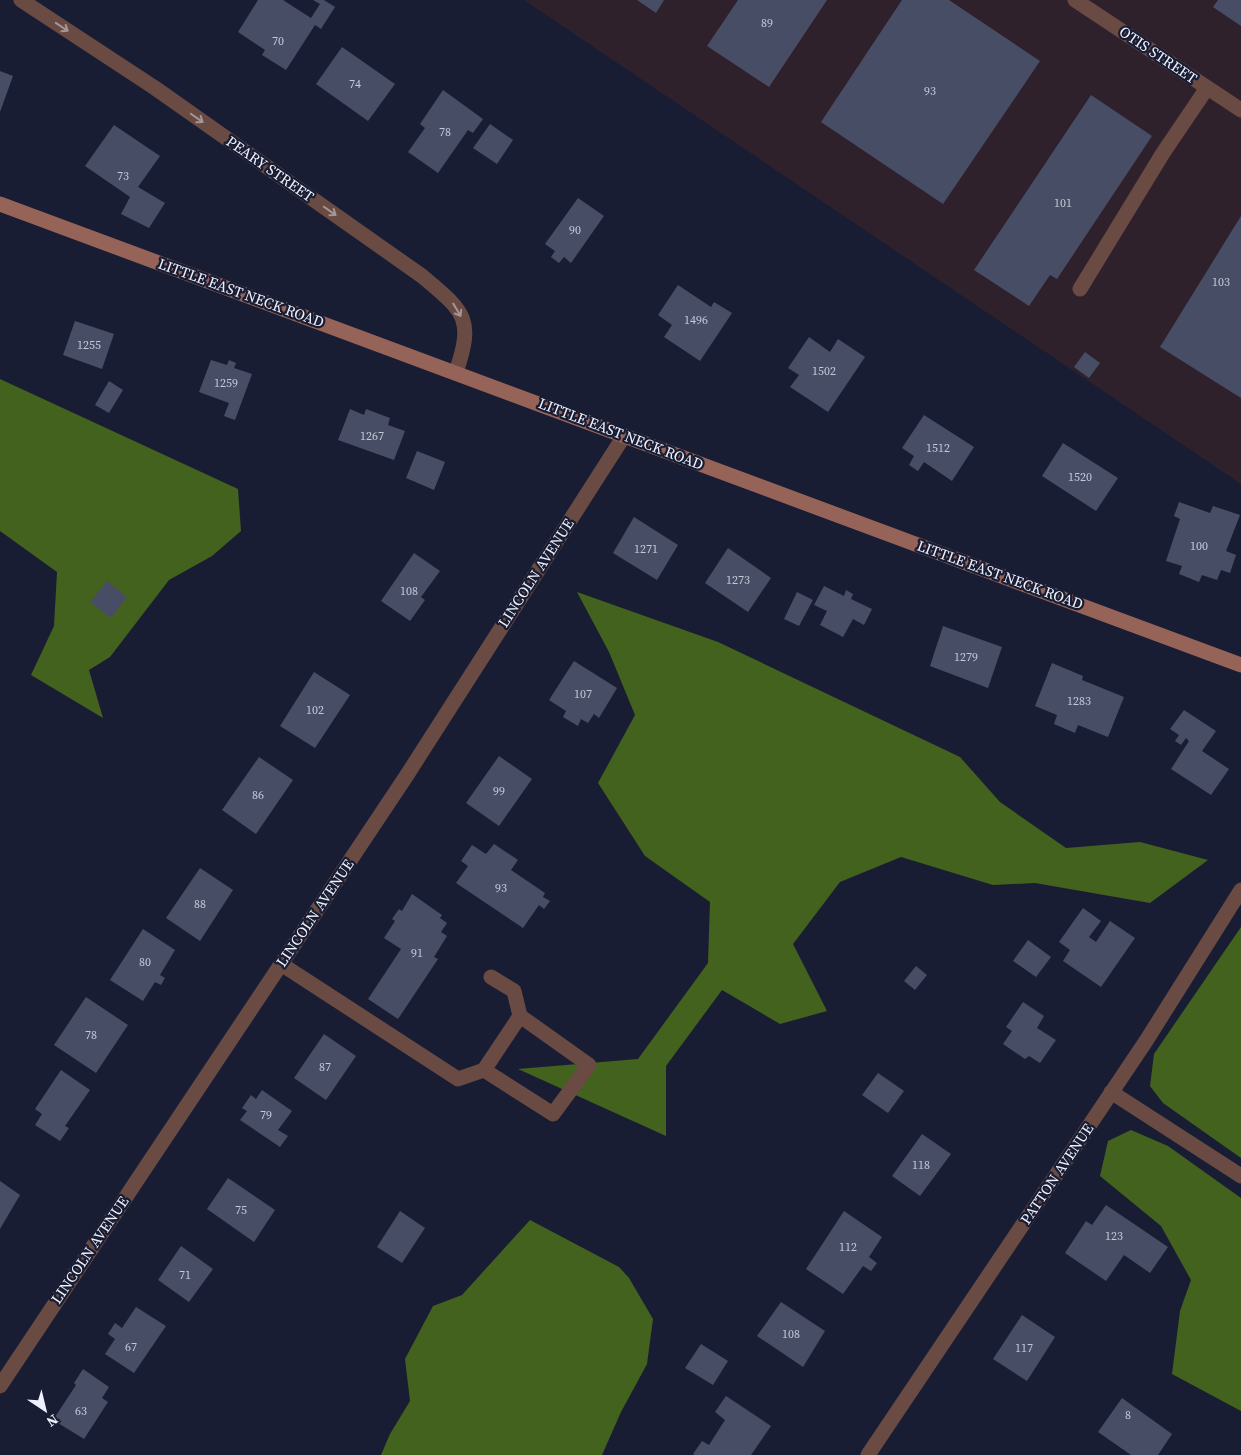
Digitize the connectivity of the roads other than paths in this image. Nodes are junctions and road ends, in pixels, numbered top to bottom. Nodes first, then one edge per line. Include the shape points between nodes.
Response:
1 (21, 0) edge
2 (1075, 0) edge
3 (1207, 88) junction
4 (1241, 110) edge
5 (0, 204) edge
6 (1080, 289) dead end
7 (456, 372) junction
8 (624, 436) junction
9 (1241, 665) edge
10 (1241, 890) edge
11 (281, 964) junction
12 (491, 977) dead end
13 (520, 1016) junction
14 (484, 1070) junction
15 (1112, 1092) junction
16 (1241, 1176) edge
17 (0, 1386) edge
18 (868, 1455) edge

1 -> 7 street, PEARY STREET via 155,88 422,276 453,303 463,320 466,334
2 - 3 street, OTIS STREET
3 - 4 street, OTIS STREET
3 - 6 street
5 - 7 main road, LITTLE EAST NECK ROAD
7 - 8 main road, LITTLE EAST NECK ROAD
8 - 9 main road, LITTLE EAST NECK ROAD
8 - 11 street, LINCOLN AVENUE via 407,775
10 - 15 street, PATTON AVENUE
11 - 14 street via 458,1079
11 - 17 street, LINCOLN AVENUE
12 - 13 street via 514,991
13 - 14 street
13 - 14 street via 589,1065 553,1114
15 - 16 street
15 - 18 street, PATTON AVENUE

